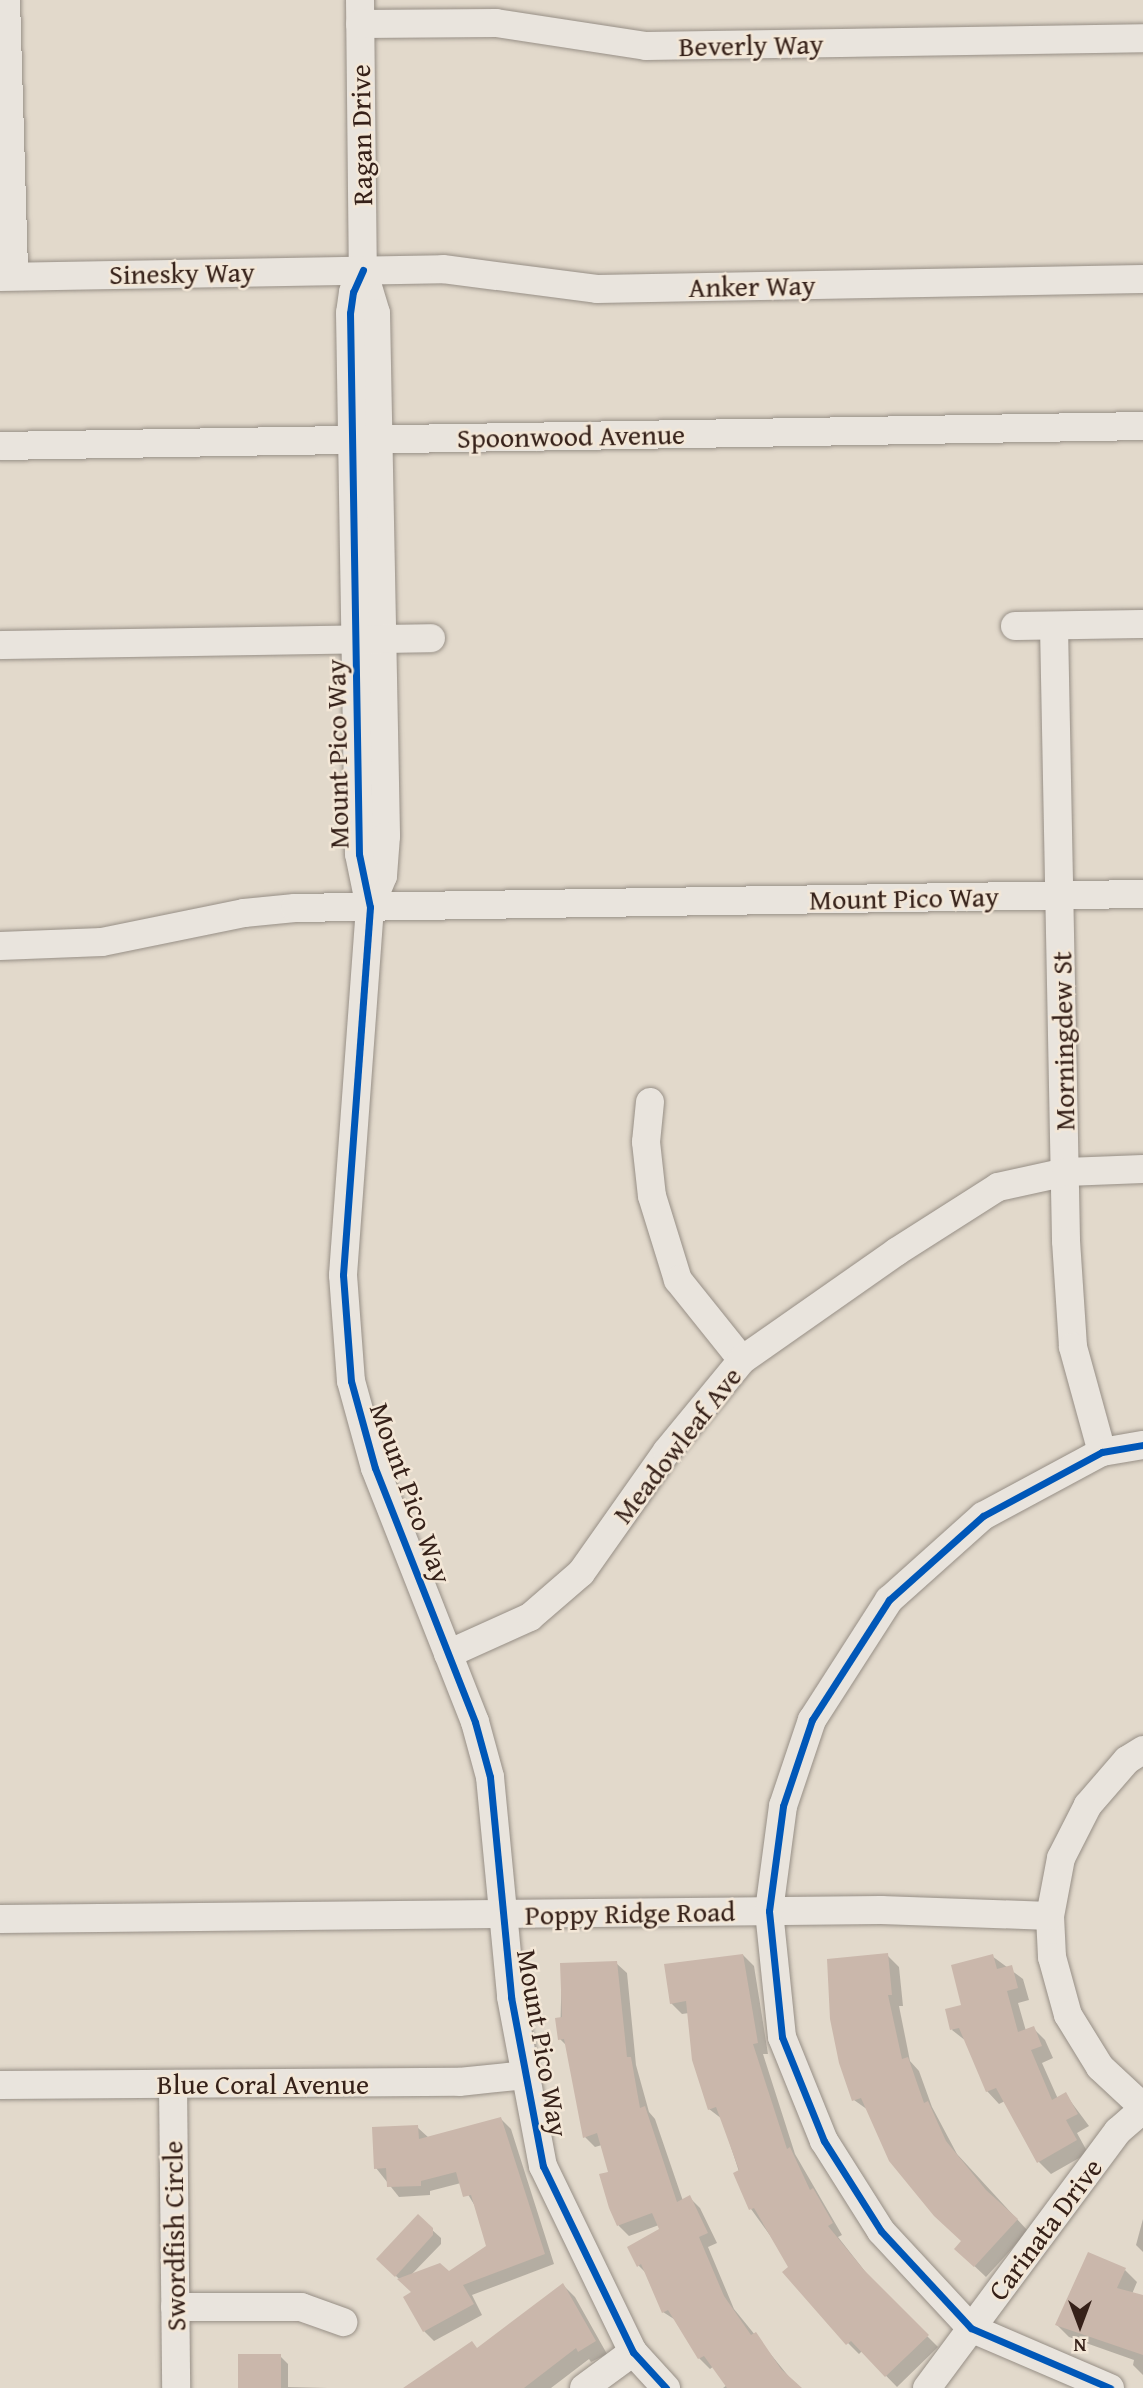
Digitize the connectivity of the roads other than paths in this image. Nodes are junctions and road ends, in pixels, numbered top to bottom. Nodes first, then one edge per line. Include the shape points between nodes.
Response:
1 (6, 0) edge
2 (360, 12) edge
3 (1143, 38) edge
4 (363, 270) junction
5 (7, 276) edge
6 (1143, 279) edge
7 (1143, 426) edge
8 (365, 440) junction
9 (0, 446) edge
10 (1143, 624) edge
11 (1015, 626) dead end
12 (1054, 626) junction
13 (431, 638) dead end
14 (369, 639) junction
15 (0, 645) edge
16 (1143, 894) edge
17 (1060, 895) junction
18 (370, 906) junction
19 (0, 946) edge
20 (650, 1102) dead end
21 (1143, 1169) edge
22 (1066, 1172) junction
23 (742, 1360) junction
24 (1143, 1445) edge
25 (1102, 1452) junction
26 (448, 1654) junction
27 (1143, 1750) edge
28 (769, 1911) junction
29 (501, 1914) junction
30 (1050, 1916) junction
31 (0, 1919) edge
32 (526, 2074) junction
33 (173, 2084) junction
34 (0, 2085) edge
35 (1143, 2108) edge
36 (175, 2308) junction
37 (343, 2322) dead end
38 (971, 2328) junction
39 (633, 2352) junction
40 (176, 2388) edge
41 (584, 2388) edge
42 (666, 2388) edge
43 (927, 2388) edge
44 (1110, 2388) edge

1 - 5 street
2 - 3 street, Beverly Way via 496,23 646,46
2 - 4 street, Ragan Drive
4 - 5 street, Sinesky Way
4 - 6 street, Anker Way via 470,271 548,286 597,289
4 - 8 street, Ragan Drive via 376,302
7 - 8 street, Spoonwood Avenue
8 - 9 street, Spoonwood Avenue
8 - 14 street, Mount Pico Way
10 - 12 street
11 - 12 street
12 - 17 street, Morningdew St
13 - 14 street, Mount Pico Way
14 - 15 street, Mount Pico Way
14 - 18 street, Mount Pico Way via 359,854
16 - 17 street, Mount Pico Way
17 - 18 street, Mount Pico Way
17 - 22 street, Morningdew St
18 - 19 street, Mount Pico Way via 272,909 102,942
18 - 26 street, Mount Pico Way via 343,1275 346,1346 365,1440
20 - 23 street via 646,1142 652,1196 678,1280
21 - 22 street, Meadowleaf Ave
22 - 23 street, Meadowleaf Ave via 998,1187
22 - 25 street, Morningdew St via 1073,1347
23 - 26 street, Meadowleaf Ave via 667,1451 581,1573 530,1617
24 - 25 street
25 - 28 street via 984,1516 889,1600 812,1720 783,1806
26 - 29 street, Mount Pico Way via 490,1777 499,1837
27 - 30 street via 1127,1760 1088,1805 1062,1858
28 - 29 street, Poppy Ridge Road
28 - 30 street, Poppy Ridge Road
28 - 38 street via 782,2037 824,2141 881,2231
29 - 31 street, Poppy Ridge Road
29 - 32 street, Mount Pico Way
30 - 35 street via 1052,1957 1068,2015 1100,2067
32 - 33 street, Blue Coral Avenue via 458,2082
32 - 39 street, Mount Pico Way via 543,2166
33 - 34 street, Blue Coral Avenue
33 - 36 street, Swordfish Circle
35 - 38 street, Carinata Drive via 1118,2131
36 - 37 street via 301,2308
36 - 40 street, Swordfish Circle
38 - 43 street, Carinata Drive
38 - 44 street
39 - 41 street
39 - 42 street, Mount Pico Way

